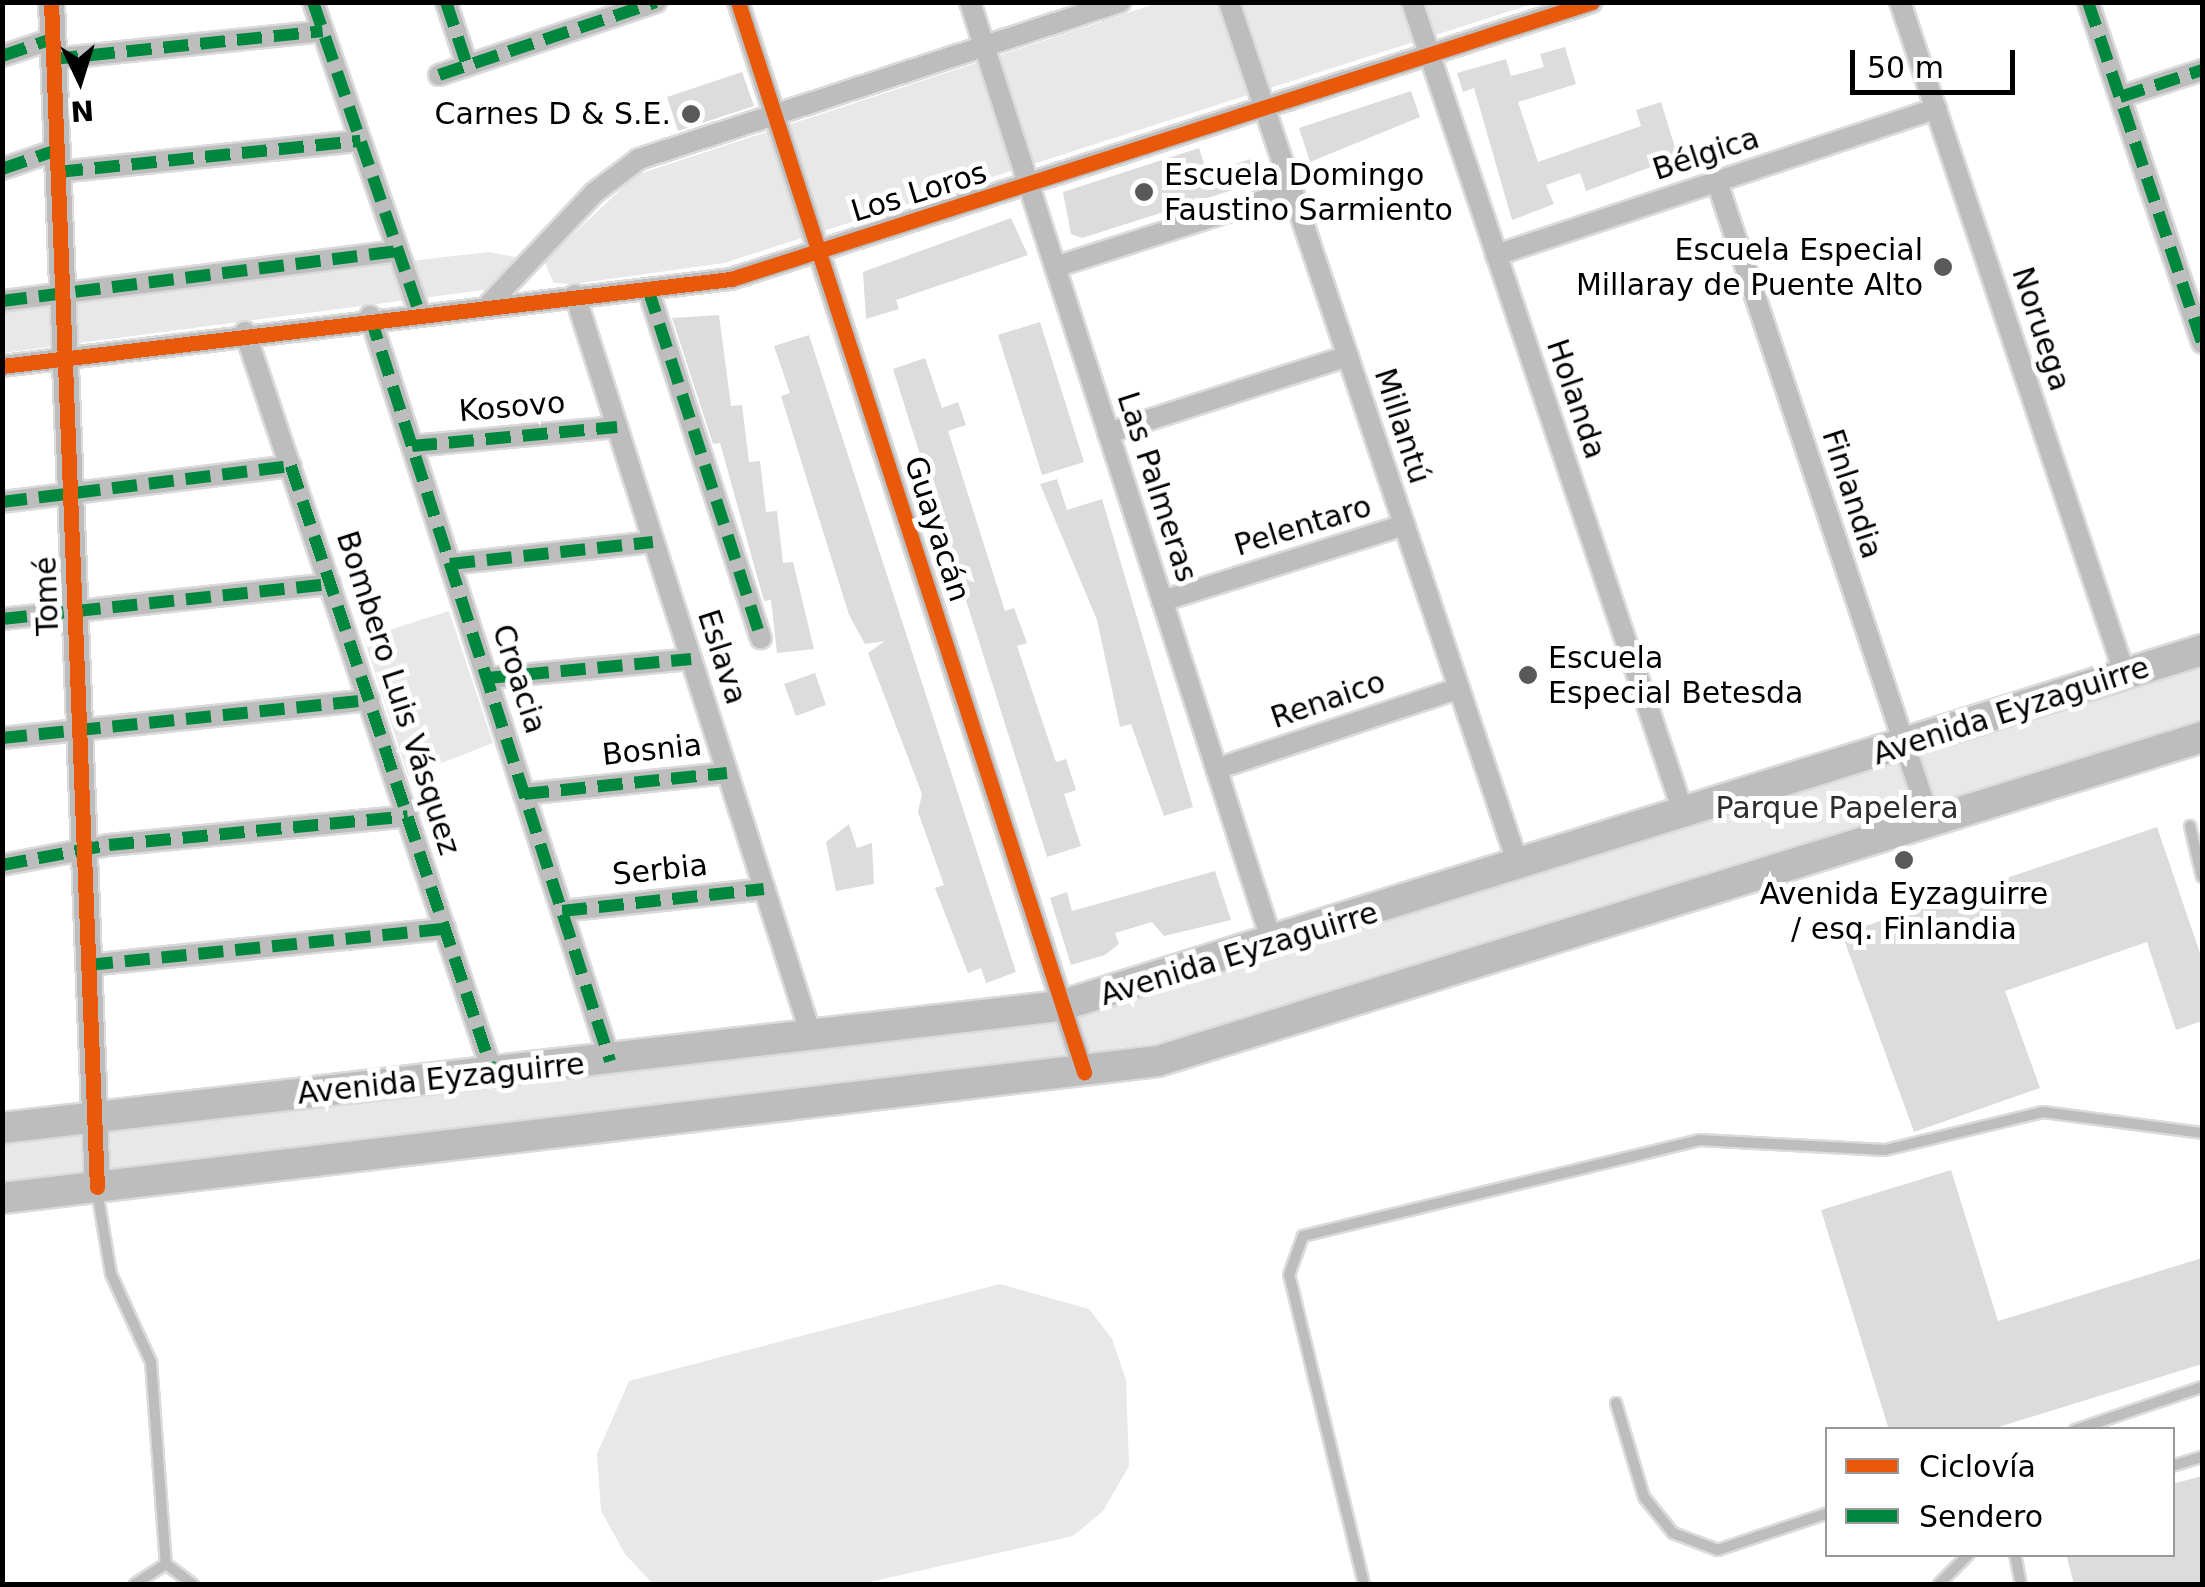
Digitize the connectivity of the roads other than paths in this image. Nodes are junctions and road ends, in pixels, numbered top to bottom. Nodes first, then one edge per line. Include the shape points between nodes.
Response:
1 (50, 2) edge
2 (313, 2) edge
3 (446, 2) edge
4 (656, 2) edge
5 (738, 2) edge
6 (970, 2) edge
7 (1120, 2) edge
8 (1229, 2) edge
9 (1412, 2) edge
10 (1592, 2) edge
11 (1900, 2) edge
12 (2088, 2) edge
13 (322, 31) junction
14 (984, 46) junction
15 (52, 49) junction
16 (2, 56) edge
17 (1430, 57) junction
18 (467, 65) junction
19 (2202, 70) edge
20 (439, 75) dead end
21 (2120, 96) junction
22 (1936, 110) junction
23 (1266, 112) junction
24 (775, 114) junction
25 (360, 141) junction
26 (57, 161) junction
27 (2, 169) edge
28 (1717, 182) junction
29 (1029, 186) junction
30 (1292, 191) junction
31 (398, 251) junction
32 (819, 252) junction
33 (1496, 255) junction
34 (1055, 267) junction
35 (648, 289) junction
36 (62, 290) junction
37 (574, 295) junction
38 (2, 300) edge
39 (490, 303) junction
40 (418, 311) junction
41 (370, 316) junction
42 (246, 332) junction
43 (2202, 342) edge
44 (65, 356) junction
45 (1348, 356) junction
46 (2, 366) edge
47 (617, 427) junction
48 (1108, 433) junction
49 (412, 446) junction
50 (291, 466) junction
51 (71, 493) junction
52 (2, 502) edge
53 (1404, 526) junction
54 (654, 542) junction
55 (450, 564) junction
56 (330, 584) junction
57 (1162, 601) junction
58 (75, 611) junction
59 (2, 619) edge
60 (761, 638) dead end
61 (2202, 650) edge
62 (691, 659) junction
63 (2125, 675) junction
64 (487, 678) junction
65 (1458, 688) junction
66 (369, 700) junction
67 (80, 730) junction
68 (2202, 737) edge
69 (2, 738) edge
70 (1904, 746) junction
71 (1216, 769) junction
72 (727, 773) junction
73 (524, 794) junction
74 (408, 816) junction
75 (1684, 816) junction
76 (1931, 824) junction
77 (2190, 826) dead end
78 (84, 850) junction
79 (2, 866) edge
80 (1518, 868) junction
81 (2202, 877) edge
82 (764, 889) junction
83 (562, 911) junction
84 (446, 929) junction
85 (1273, 946) junction
86 (88, 964) junction
87 (1060, 1006) junction
88 (812, 1038) junction
89 (610, 1060) junction
90 (1084, 1072) junction
91 (493, 1074) junction
92 (94, 1118) junction
93 (2, 1128) edge
94 (2202, 1133) edge
95 (97, 1188) junction
96 (2, 1198) edge
97 (2202, 1387) edge
98 (1616, 1403) dead end
99 (2084, 1427) edge
100 (2202, 1456) edge
101 (2175, 1465) edge
102 (1825, 1514) edge
103 (1967, 1557) edge
104 (2016, 1557) edge
105 (166, 1564) junction
106 (135, 1584) edge
107 (193, 1584) edge
108 (1364, 1584) edge
109 (1940, 1584) edge
110 (2021, 1584) edge

1 - 15 street, Tomé
2 - 13 street
3 - 18 street
4 - 18 street
5 - 24 street, Guayacán
6 - 14 street, Las Palmeras
7 - 14 street
8 - 23 street, Millantú
9 - 17 street, Holanda
10 - 17 street, Los Loros
11 - 22 street, Noruega
12 - 21 street
13 - 15 street
13 - 25 street
14 - 24 street
14 - 29 street, Las Palmeras
15 - 16 street
15 - 26 street, Tomé
17 - 23 street, Los Loros
17 - 33 street, Holanda
18 - 20 street
19 - 21 street
21 - 43 street
22 - 28 street, Bélgica
22 - 63 street, Noruega
23 - 29 street, Los Loros
23 - 30 street, Millantú
24 - 32 street, Guayacán
24 - 39 street via 626,166
25 - 26 street
25 - 31 street
26 - 27 street
26 - 36 street, Tomé
28 - 33 street, Bélgica
28 - 70 street, Finlandia
29 - 32 street, Los Loros
29 - 34 street, Las Palmeras
30 - 34 street
30 - 45 street, Millantú
31 - 36 street
31 - 40 street
32 - 35 street, Los Loros via 731,279
32 - 87 street, Guayacán
33 - 75 street, Holanda
34 - 48 street, Las Palmeras
35 - 37 street, Los Loros
35 - 60 street
36 - 38 street
36 - 44 street, Tomé
37 - 39 street, Los Loros
37 - 47 street, Eslava
39 - 40 street, Los Loros
40 - 41 street, Los Loros
41 - 42 street, Los Loros
41 - 49 street, Croacia
42 - 44 street, Los Loros
42 - 50 street, Bombero Luis Vásquez
44 - 46 street, Los Loros
44 - 51 street, Tomé
45 - 48 street
45 - 53 street, Millantú
47 - 49 street, Kosovo
47 - 54 street, Eslava
48 - 57 street, Las Palmeras
49 - 55 street, Croacia
50 - 51 street
50 - 56 street, Bombero Luis Vásquez
51 - 52 street
51 - 58 street, Tomé
53 - 57 street, Pelentaro
53 - 65 street, Millantú
54 - 55 street
54 - 62 street, Eslava
55 - 64 street, Croacia
56 - 58 street
56 - 66 street, Bombero Luis Vásquez
57 - 71 street, Las Palmeras
58 - 59 street
58 - 67 street, Tomé
61 - 63 main road, Avenida Eyzaguirre
62 - 64 street
62 - 72 street, Eslava
63 - 70 main road, Avenida Eyzaguirre
64 - 73 street, Croacia
65 - 71 street, Renaico
65 - 80 street, Millantú
66 - 67 street
66 - 74 street, Bombero Luis Vásquez
67 - 69 street
67 - 78 street, Tomé
68 - 76 main road
70 - 75 main road, Avenida Eyzaguirre
70 - 76 street, Finlandia
71 - 85 street, Las Palmeras
72 - 73 street, Bosnia
72 - 82 street, Eslava
73 - 83 street, Croacia
74 - 78 street
74 - 84 street, Bombero Luis Vásquez
75 - 80 main road, Avenida Eyzaguirre
76 - 90 main road via 1216,1048
77 - 81 lane
78 - 79 street
78 - 86 street, Tomé
80 - 85 main road, Avenida Eyzaguirre
82 - 83 street, Serbia
82 - 88 street, Eslava
83 - 89 street, Croacia
84 - 86 street
84 - 91 street, Bombero Luis Vásquez
85 - 87 main road, Avenida Eyzaguirre
86 - 92 street, Tomé
87 - 88 main road, Avenida Eyzaguirre
87 - 90 street, Guayacán
88 - 89 main road, Avenida Eyzaguirre
89 - 91 main road, Avenida Eyzaguirre
90 - 95 main road
91 - 92 main road, Avenida Eyzaguirre
92 - 93 main road, Avenida Eyzaguirre
92 - 95 street, Tomé
94 - 108 lane via 2043,1112 1885,1150 1699,1140 1304,1236 1289,1275
95 - 96 main road
95 - 105 lane via 111,1274 152,1362
97 - 99 lane
98 - 102 lane via 1644,1498 1673,1533 1718,1550
100 - 101 lane
103 - 109 lane
104 - 110 lane
105 - 106 lane
105 - 107 lane

